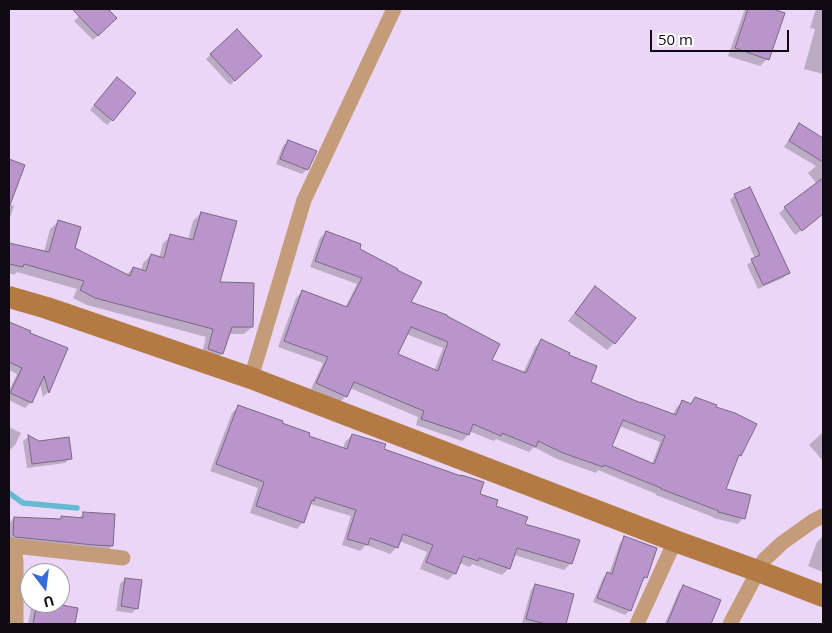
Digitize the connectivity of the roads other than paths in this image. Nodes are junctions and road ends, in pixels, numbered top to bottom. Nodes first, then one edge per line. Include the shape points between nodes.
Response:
1 (394, 9) edge
2 (9, 297) edge
3 (251, 378) junction
4 (823, 516) edge
5 (675, 541) junction
6 (12, 545) edge
7 (122, 558) dead end
8 (758, 571) junction
9 (823, 596) edge
10 (16, 624) edge
11 (637, 624) edge
12 (730, 624) edge

1 - 3 street via 304,200
2 - 3 street
3 - 5 street
4 - 8 street via 782,543 764,560
5 - 8 street
5 - 11 street
6 - 7 street
6 - 10 street via 16,562
8 - 9 street
8 - 12 street

